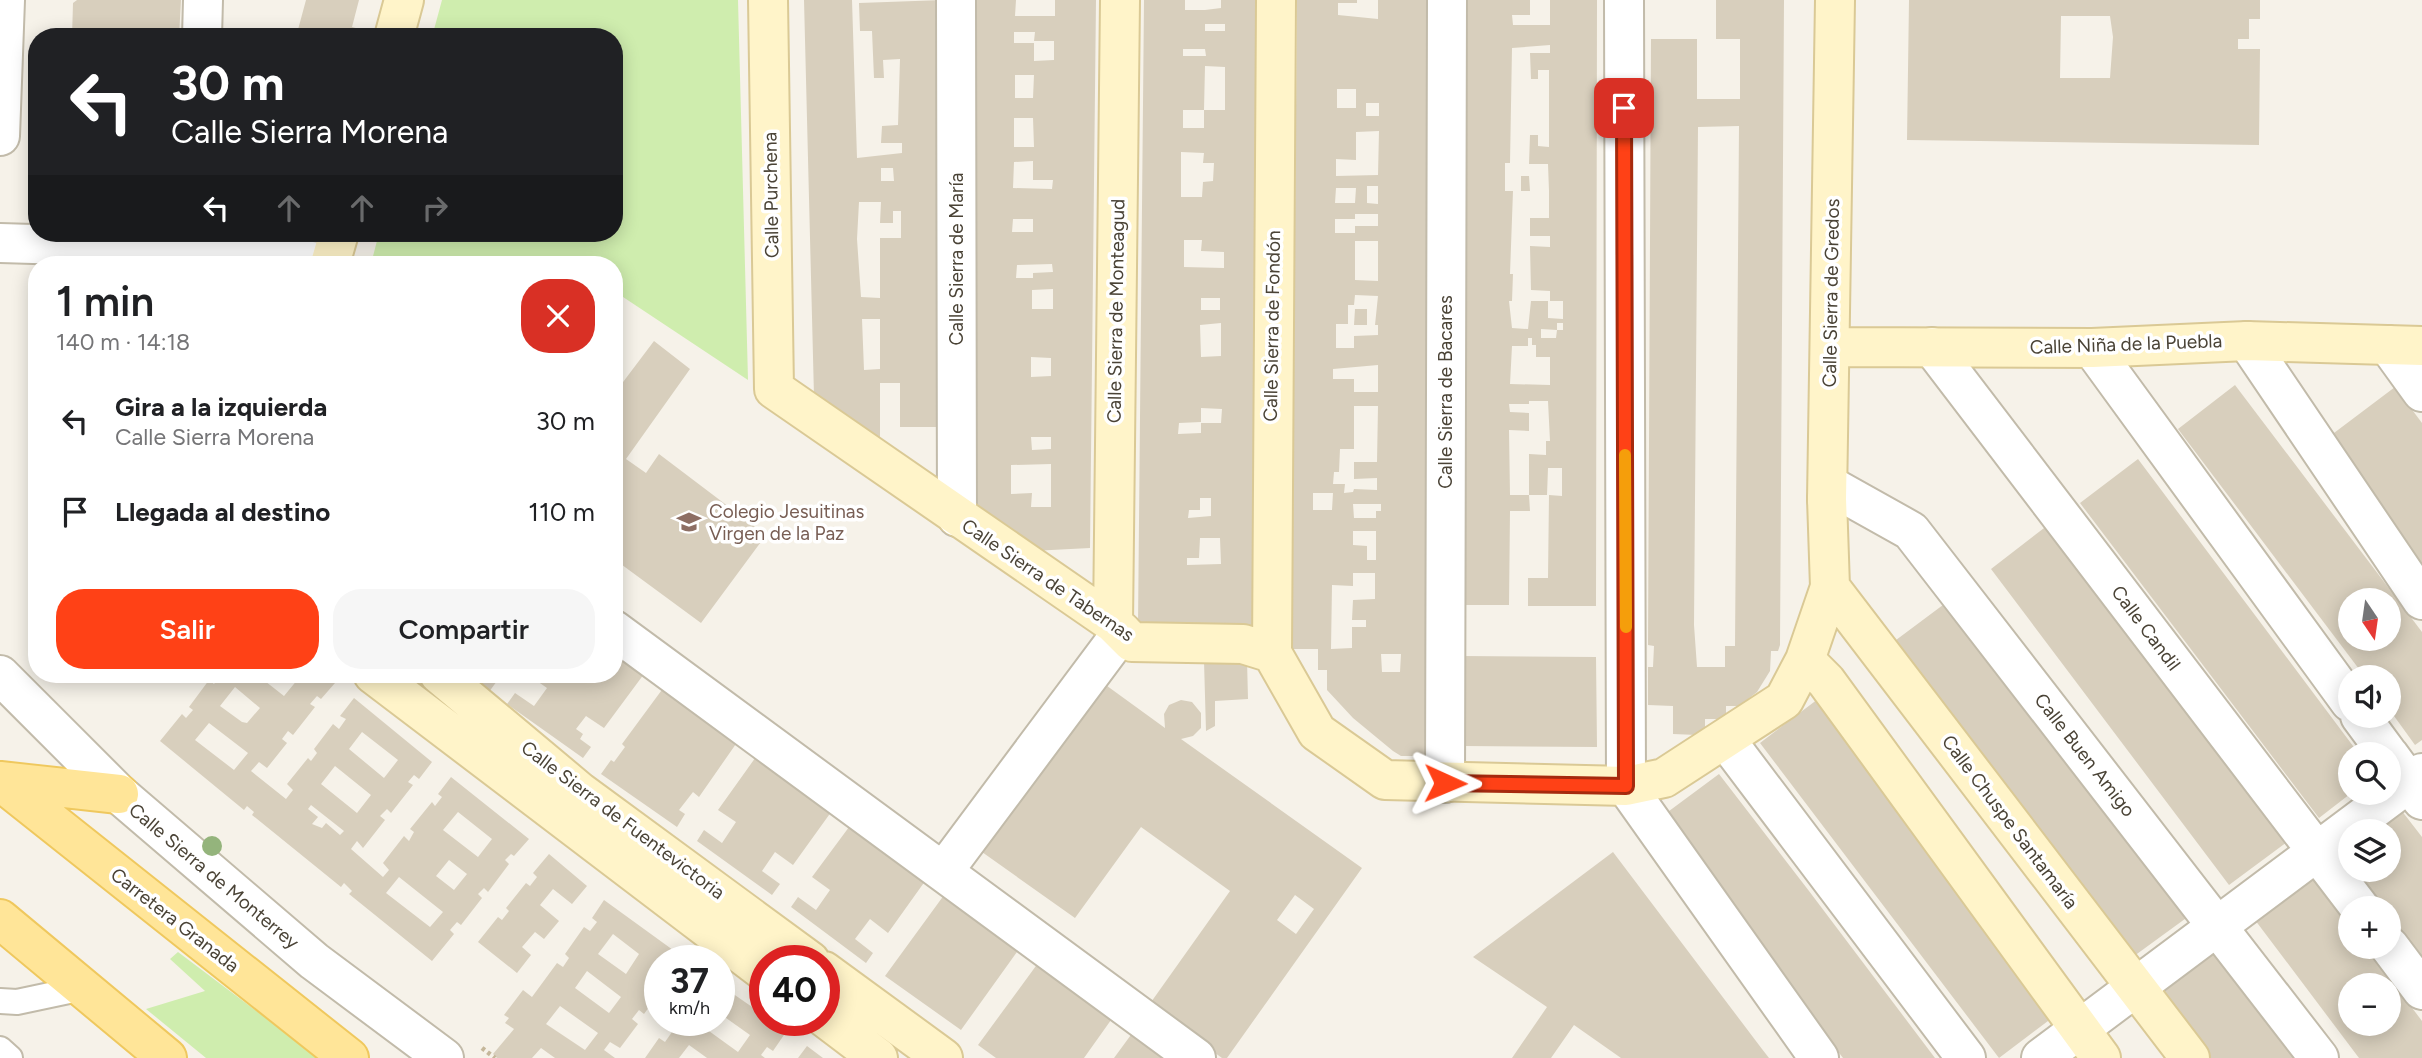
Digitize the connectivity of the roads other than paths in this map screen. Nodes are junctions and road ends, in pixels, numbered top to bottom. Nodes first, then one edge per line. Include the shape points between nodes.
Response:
1 (5, 0) edge
2 (203, 0) edge
3 (404, 0) edge
4 (768, 0) edge
5 (956, 0) edge
6 (1120, 0) edge
7 (1276, 0) edge
8 (1447, 0) edge
9 (1624, 0) edge
10 (1835, 0) edge
11 (202, 28) edge
12 (396, 28) edge
13 (0, 136) edge
14 (99, 242) edge
15 (209, 242) edge
16 (0, 243) edge
17 (333, 253) edge
18 (2246, 341) junction
19 (2405, 346) edge
20 (1830, 347) junction
21 (1932, 348) junction
22 (2092, 348) junction
23 (774, 389) joint
24 (2422, 392) edge
25 (1827, 499) junction
26 (957, 517) junction
27 (1830, 587) junction
28 (2422, 600) edge
29 (1117, 628) junction
30 (623, 637) edge
31 (1272, 653) junction
32 (1805, 660) junction
33 (0, 675) edge
34 (385, 683) edge
35 (450, 683) edge
36 (2338, 686) edge
37 (2370, 728) edge
38 (1726, 740) junction
39 (2406, 773) edge
40 (0, 781) edge
41 (1445, 783) junction
42 (1626, 786) junction
43 (119, 794) junction
44 (2317, 852) junction
45 (943, 872) junction
46 (2351, 896) edge
47 (0, 919) edge
48 (2218, 926) junction
49 (788, 945) edge
50 (2399, 959) edge
51 (749, 960) edge
52 (840, 983) edge
53 (2136, 987) junction
54 (83, 988) junction
55 (2422, 990) edge
56 (0, 1000) edge
57 (840, 1029) edge
58 (2091, 1043) edge
59 (0, 1049) edge
60 (10, 1058) edge
61 (167, 1058) edge
62 (349, 1058) edge
63 (444, 1058) edge
64 (878, 1058) edge
65 (943, 1058) edge
66 (1196, 1058) edge
67 (1819, 1058) edge
68 (1966, 1058) edge
69 (2041, 1058) edge
70 (2190, 1058) edge
71 (2319, 1058) edge

1 - 13 street
2 - 11 street
3 - 12 street
4 - 23 street, Calle Purchena
5 - 26 street, Calle Sierra de María
6 - 29 street, Calle Sierra de Monteagud
7 - 31 street, Calle Sierra de Fondón
8 - 41 street, Calle Sierra de Bacares
9 - 42 street
10 - 20 street, Calle Sierra de Gredos
14 - 16 street
15 - 17 street
18 - 19 street, Calle Niña de la Puebla
18 - 22 street, Calle Niña de la Puebla
18 - 28 street
19 - 24 street
20 - 21 street, Calle Niña de la Puebla
20 - 25 street, Calle Sierra de Gredos
21 - 22 street, Calle Niña de la Puebla
21 - 44 street, Calle Candil
22 - 36 street
23 - 26 street, Calle Sierra de Tabernas
25 - 27 street, Calle Sierra de Gredos
25 - 48 street, Calle Buen Amigo via 1836,489 1911,531
26 - 29 street, Calle Sierra de Tabernas
27 - 32 street
27 - 53 street, Calle Chuspe Santamaría
29 - 31 street, Calle Sierra de Tabernas via 1132,642 1243,644
29 - 45 street
30 - 45 street
31 - 41 street via 1317,732 1385,780
32 - 38 street via 1784,700
32 - 58 street via 1826,681
33 - 43 street, Calle Sierra de Monterrey
34 - 51 street
35 - 49 street, Calle Sierra de Fuentevictoria via 580,792
37 - 39 street
38 - 42 street via 1664,778
38 - 68 street
39 - 44 street
40 - 43 main road
40 - 62 main road, Carretera Granada
41 - 42 street
42 - 67 street
43 - 63 street, Calle Sierra de Monterrey via 314,961
44 - 46 street, Calle Candil
44 - 48 street
45 - 66 street
47 - 54 main road
48 - 53 street
48 - 71 street, Calle Buen Amigo
50 - 55 street
52 - 65 street
53 - 58 street
53 - 70 street, Calle Chuspe Santamaría
54 - 56 lane via 17,1002
54 - 61 main road
57 - 64 street
58 - 69 street
59 - 60 lane

